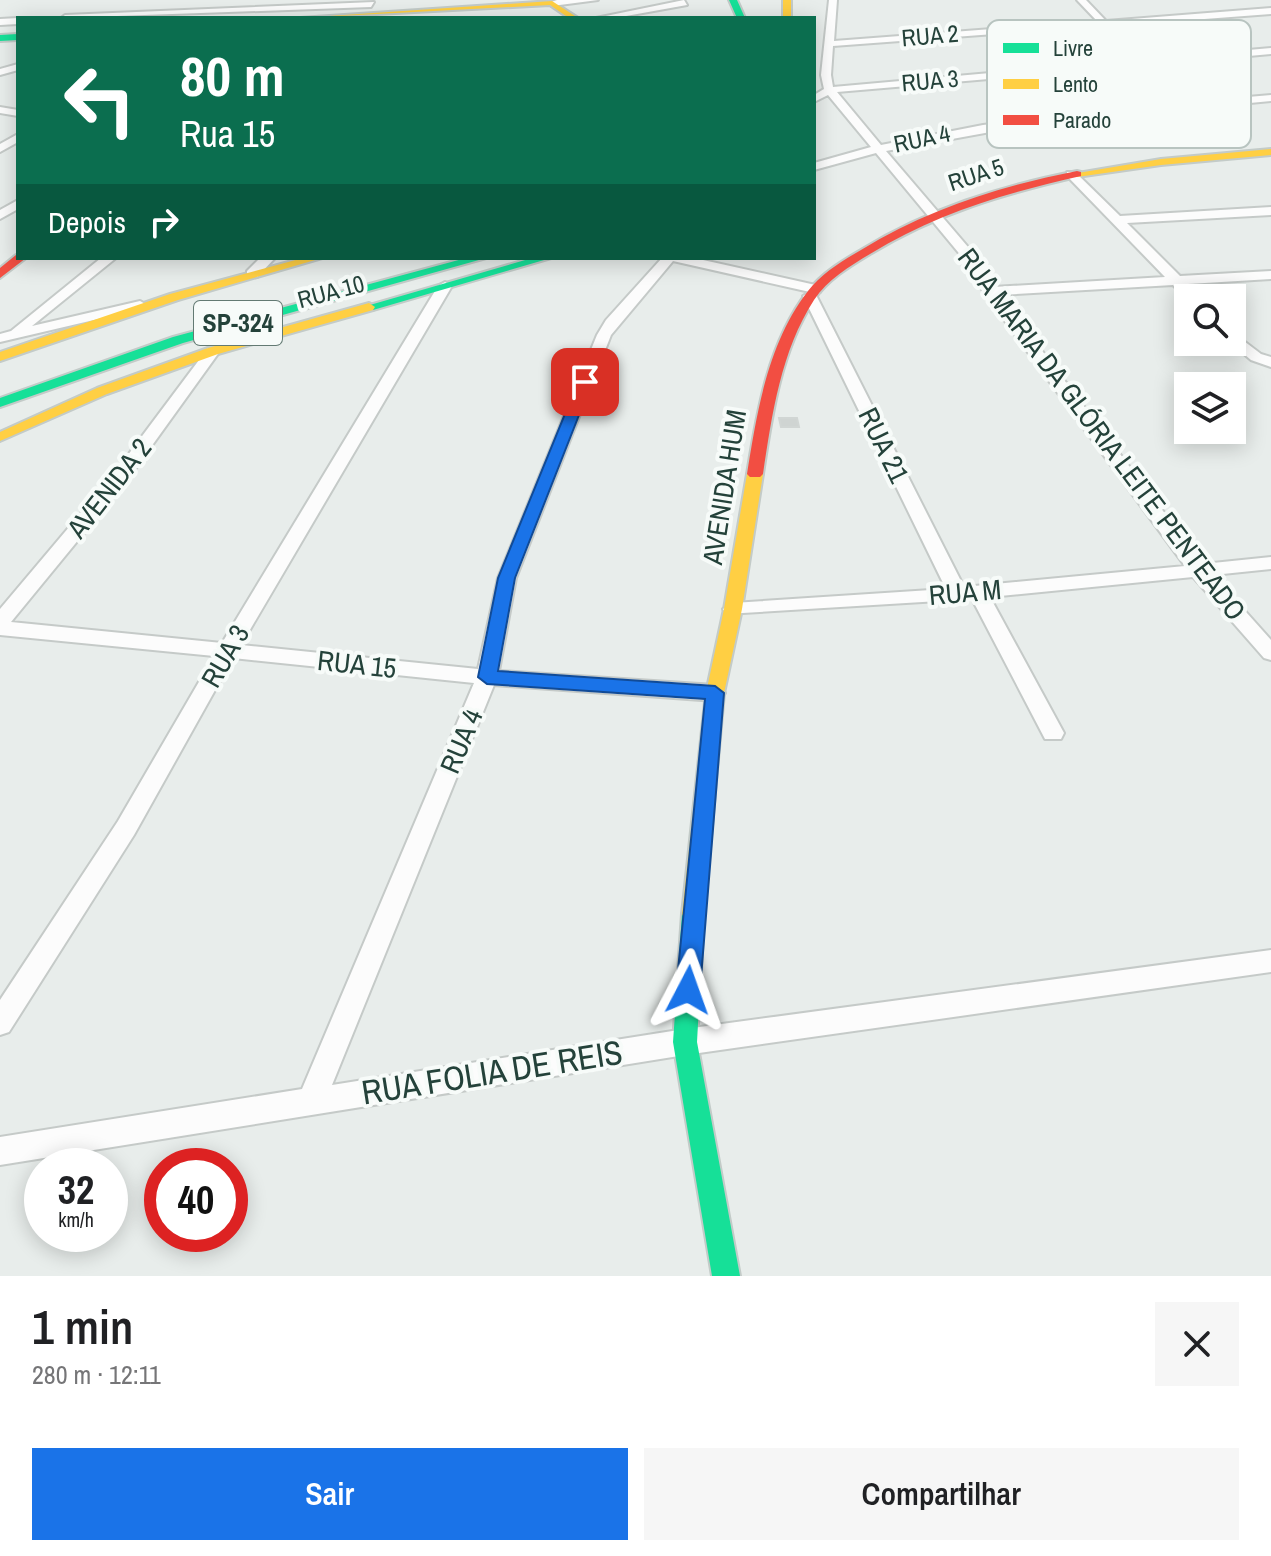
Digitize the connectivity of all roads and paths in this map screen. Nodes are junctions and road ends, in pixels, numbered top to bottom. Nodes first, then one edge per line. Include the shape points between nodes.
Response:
1 (594, 0) edge
2 (833, 0) edge
3 (1081, 0) edge
4 (552, 3) junction
5 (684, 3) dead end
6 (179, 5) edge
7 (372, 6) edge
8 (1271, 11) edge
9 (83, 16) edge
10 (315, 16) edge
11 (571, 16) edge
12 (611, 16) edge
13 (1103, 20) edge
14 (1135, 20) edge
15 (987, 31) edge
16 (828, 44) junction
17 (1271, 51) edge
18 (1251, 53) edge
19 (987, 76) edge
20 (829, 90) junction
21 (816, 98) edge
22 (1271, 98) edge
23 (1251, 100) edge
24 (987, 127) edge
25 (876, 148) junction
26 (1271, 152) edge
27 (816, 166) edge
28 (1071, 174) junction
29 (1271, 211) edge
30 (934, 214) junction
31 (1116, 220) junction
32 (18, 260) edge
33 (106, 260) edge
34 (266, 260) edge
35 (308, 260) edge
36 (420, 260) edge
37 (472, 260) edge
38 (538, 260) edge
39 (667, 260) edge
40 (684, 260) edge
41 (0, 274) edge
42 (252, 274) junction
43 (1271, 275) edge
44 (1176, 281) junction
45 (1179, 284) edge
46 (445, 286) junction
47 (990, 291) junction
48 (812, 293) junction
49 (174, 297) junction
50 (6, 336) edge
51 (1246, 349) edge
52 (213, 351) junction
53 (0, 357) edge
54 (1268, 361) edge
55 (0, 386) edge
56 (0, 403) edge
57 (0, 437) edge
58 (1271, 563) edge
59 (1197, 569) junction
60 (968, 593) junction
61 (733, 609) junction
62 (0, 622) edge
63 (0, 628) edge
64 (227, 651) junction
65 (1271, 653) edge
66 (487, 677) junction
67 (715, 693) junction
68 (1053, 733) dead end
69 (1271, 961) edge
70 (0, 1023) edge
71 (685, 1042) junction
72 (312, 1100) junction
73 (0, 1151) edge
74 (726, 1276) edge

1 - 4 street
2 - 16 street
3 - 13 street
4 - 7 main road
4 - 11 main road
5 - 12 street
6 - 7 street
6 - 9 street
7 - 10 main road
8 - 14 street, RUA 2
15 - 16 street, RUA 2
16 - 20 street
17 - 18 street, RUA 3
19 - 20 street, RUA 3
20 - 21 street
20 - 25 street, RUA MARIA DA GLÓRIA LEITE PENTEADO
22 - 23 street, RUA 4
24 - 25 street, RUA 4
25 - 27 street, RUA 4
25 - 30 street, RUA MARIA DA GLÓRIA LEITE PENTEADO
26 - 28 main road, RUA 5
28 - 30 main road, RUA 5
28 - 31 street
29 - 31 street
30 - 47 street, RUA MARIA DA GLÓRIA LEITE PENTEADO
30 - 48 main road, RUA 5 via 870,247
31 - 44 street
32 - 41 main road
33 - 50 street
34 - 42 street
35 - 42 main road
36 - 55 main road, SP-324 via 157,330
37 - 56 main road, SP-324 via 213,329
38 - 46 main road, RUA 10 / SP-324
39 - 66 street, RUA 4 via 604,335 507,578
40 - 48 street
42 - 49 main road
43 - 44 street
44 - 45 street
44 - 47 street
46 - 52 main road, RUA 10 / SP-324
46 - 64 street, RUA 3
47 - 59 street, RUA MARIA DA GLÓRIA LEITE PENTEADO
48 - 60 street, RUA 21
48 - 61 main road, AVENIDA HUM via 766,403
49 - 50 street
49 - 53 main road, SP-324
51 - 54 street
52 - 57 main road, RUA 10 / SP-324 via 102,391
52 - 62 street, AVENIDA 2 via 119,479
58 - 59 street
59 - 60 street, RUA M
59 - 65 street, RUA MARIA DA GLÓRIA LEITE PENTEADO
60 - 61 street, RUA M
60 - 68 street, RUA 21
61 - 67 main road, AVENIDA HUM
63 - 64 street, RUA 15
64 - 66 street, RUA 15
64 - 70 street, RUA 3 via 126,828
66 - 67 street, RUA 15
66 - 72 street, RUA 4
67 - 71 main road, AVENIDA HUM
69 - 71 street, RUA FOLIA DE REIS
71 - 72 street, RUA FOLIA DE REIS
71 - 74 main road, AVENIDA HUM
72 - 73 street, RUA FOLIA DE REIS

